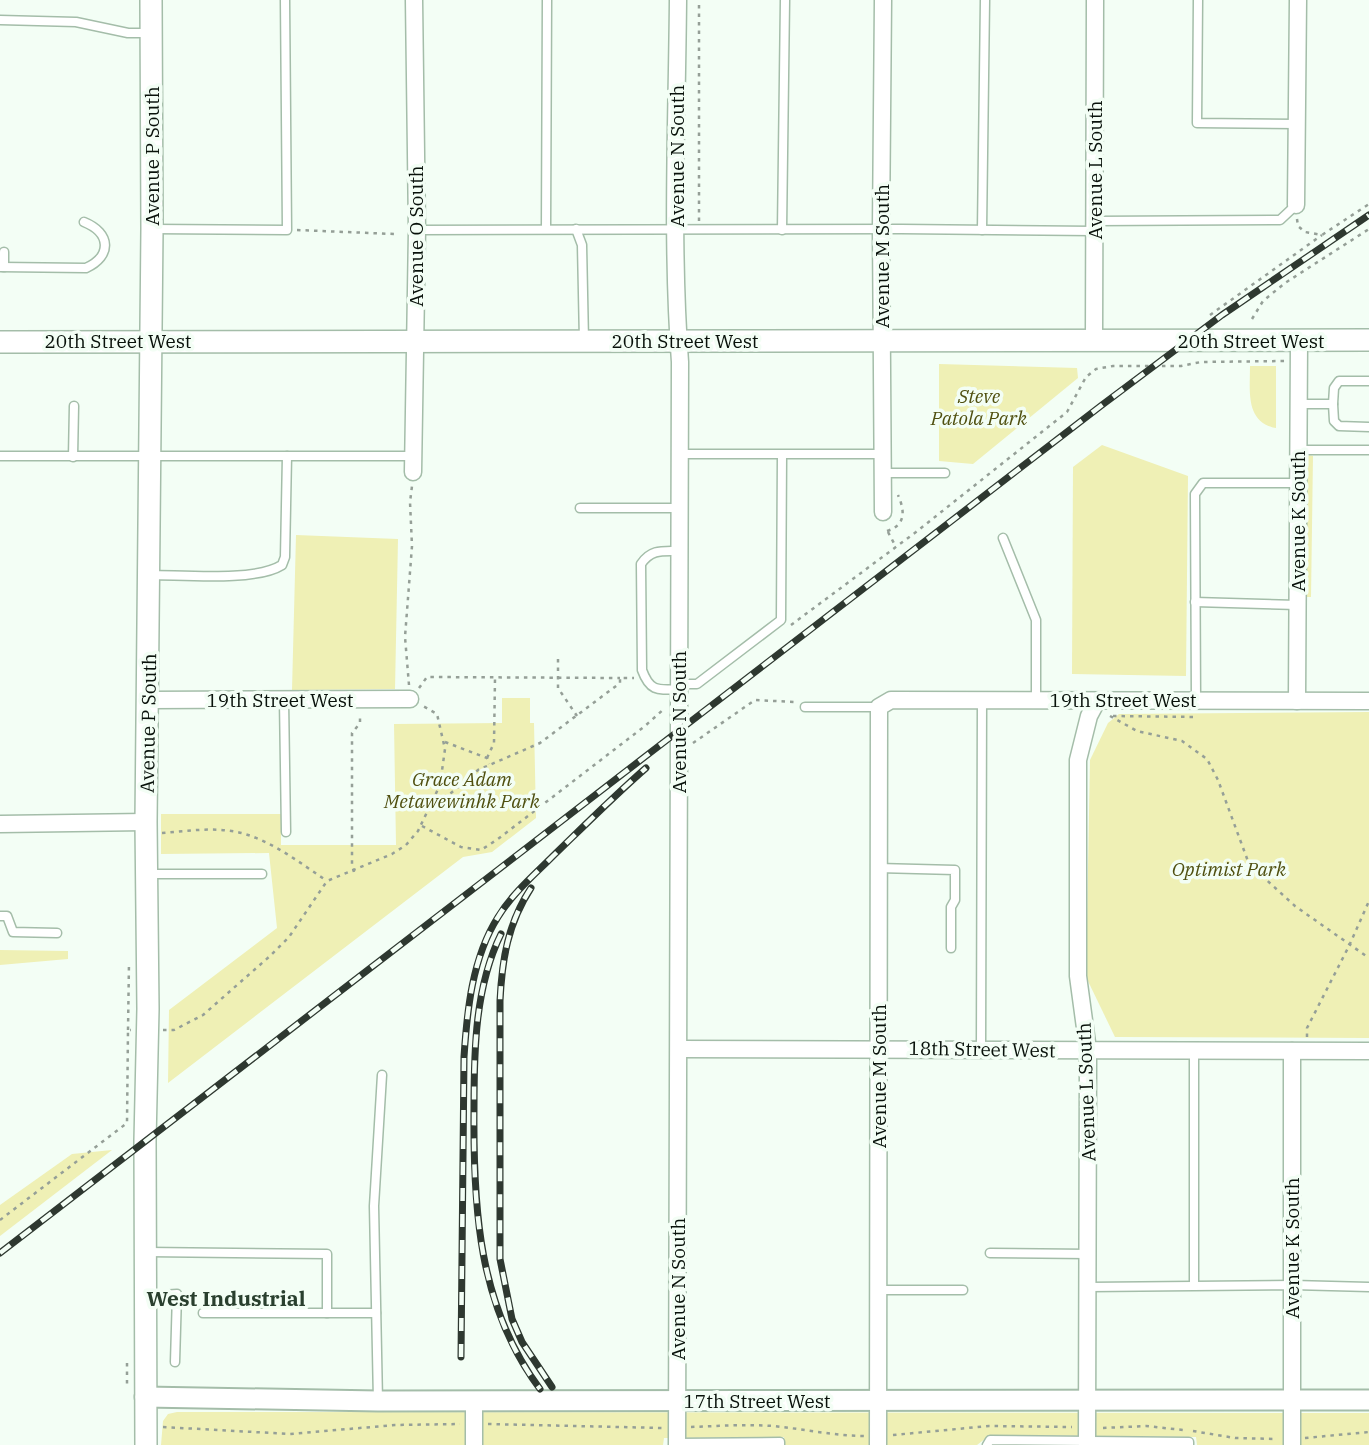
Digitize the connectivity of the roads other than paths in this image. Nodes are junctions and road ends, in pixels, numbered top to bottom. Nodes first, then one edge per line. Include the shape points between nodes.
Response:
1 (152, 0) edge
2 (285, 0) edge
3 (414, 0) edge
4 (547, 0) edge
5 (678, 0) edge
6 (785, 0) edge
7 (883, 0) edge
8 (985, 0) edge
9 (1095, 0) edge
10 (1198, 0) edge
11 (1298, 0) edge
12 (0, 20) edge
13 (152, 33) junction
14 (1297, 124) junction
15 (1300, 212) joint
16 (84, 222) dead end
17 (1094, 226) junction
18 (152, 229) junction
19 (546, 229) junction
20 (576, 229) junction
21 (676, 229) junction
22 (881, 229) junction
23 (416, 230) junction
24 (782, 230) junction
25 (982, 230) junction
26 (4, 252) dead end
27 (2, 267) edge
28 (416, 340) junction
29 (1369, 340) edge
30 (584, 341) junction
31 (678, 341) junction
32 (882, 341) junction
33 (1094, 341) junction
34 (0, 342) edge
35 (151, 342) junction
36 (1299, 351) junction
37 (1369, 381) edge
38 (1298, 404) junction
39 (1333, 404) junction
40 (74, 406) dead end
41 (1369, 427) edge
42 (1298, 450) junction
43 (1369, 450) edge
44 (679, 454) junction
45 (883, 454) junction
46 (0, 456) edge
47 (287, 456) junction
48 (414, 456) junction
49 (782, 456) junction
50 (73, 457) junction
51 (149, 457) junction
52 (413, 472) dead end
53 (883, 473) junction
54 (945, 473) dead end
55 (1298, 483) junction
56 (580, 508) dead end
57 (679, 508) junction
58 (883, 512) dead end
59 (1003, 538) dead end
60 (679, 551) junction
61 (150, 575) junction
62 (1195, 602) junction
63 (1297, 605) junction
64 (678, 686) junction
65 (410, 699) road end
66 (149, 700) junction
67 (284, 700) junction
68 (982, 700) junction
69 (1036, 700) junction
70 (1196, 700) junction
71 (1097, 701) junction
72 (1297, 701) junction
73 (1369, 701) edge
74 (804, 705) road end
75 (879, 707) junction
76 (0, 824) edge
77 (147, 828) junction
78 (286, 832) dead end
79 (878, 868) junction
80 (262, 873) dead end
81 (147, 874) junction
82 (0, 916) edge
83 (58, 933) dead end
84 (951, 947) dead end
85 (879, 1048) junction
86 (679, 1049) junction
87 (981, 1050) junction
88 (1088, 1050) junction
89 (1194, 1050) junction
90 (1300, 1051) junction
91 (1369, 1051) edge
92 (382, 1075) dead end
93 (146, 1252) junction
94 (990, 1253) dead end
95 (1089, 1254) junction
96 (1293, 1284) junction
97 (1194, 1285) junction
98 (1088, 1287) junction
99 (1369, 1287) edge
100 (878, 1290) junction
101 (963, 1290) dead end
102 (146, 1296) junction
103 (203, 1313) dead end
104 (327, 1313) junction
105 (376, 1313) junction
106 (175, 1362) dead end
107 (145, 1397) junction
108 (1292, 1400) junction
109 (1369, 1400) edge
110 (378, 1401) junction
111 (474, 1401) junction
112 (677, 1401) junction
113 (878, 1401) junction
114 (1088, 1401) junction
115 (146, 1435) edge
116 (677, 1444) edge
117 (1087, 1444) edge
118 (474, 1445) edge
119 (780, 1445) edge
120 (878, 1445) edge
121 (988, 1445) edge
122 (1189, 1445) edge
123 (1292, 1445) edge

1 - 13 main road, Avenue P South
2 - 18 lane via 287,230
3 - 23 street, Avenue O South
4 - 19 lane
5 - 21 street, Avenue N South
6 - 24 lane
7 - 22 street, Avenue M South
8 - 25 lane
9 - 17 street, Avenue L South
10 - 14 lane via 1197,123
11 - 14 street
12 - 13 lane via 76,22
13 - 18 main road, Avenue P South
14 - 15 street
15 - 17 lane via 1280,220
16 - 27 lane via 98,228 104,239 104,253 97,263 86,268
17 - 25 lane
17 - 33 street, Avenue L South
18 - 35 main road, Avenue P South
19 - 20 lane
19 - 23 lane
20 - 21 lane
20 - 30 lane via 582,244
21 - 24 lane
21 - 31 street, Avenue N South
22 - 24 lane
22 - 25 lane
22 - 32 street, Avenue M South
23 - 28 street, Avenue O South
26 - 27 lane
28 - 30 main road, 20th Street West
28 - 35 main road, 20th Street West
28 - 48 street, Avenue O South
29 - 36 main road, 20th Street West
30 - 31 main road, 20th Street West
31 - 32 main road, 20th Street West
31 - 44 street, Avenue N South
32 - 33 main road, 20th Street West
32 - 45 street, Avenue M South
33 - 36 main road, 20th Street West
34 - 35 main road, 20th Street West
35 - 51 main road, Avenue P South
36 - 38 street, Avenue K South
37 - 39 lane via 1339,380
38 - 39 lane
38 - 42 street, Avenue K South
39 - 41 lane via 1334,421 1339,426
40 - 50 lane
42 - 43 lane
42 - 55 street, Avenue K South
44 - 49 lane
44 - 57 street, Avenue N South
45 - 49 lane
45 - 53 street, Avenue M South
46 - 50 lane
47 - 48 lane
47 - 51 lane
47 - 61 lane via 282,565 273,571 240,575
48 - 52 street, Avenue O South
49 - 64 lane via 781,620 696,684
50 - 51 lane
51 - 61 main road, Avenue P South
53 - 54 lane
53 - 58 street, Avenue M South
55 - 62 lane via 1203,483 1197,489
55 - 63 street, Avenue K South
56 - 57 lane
57 - 60 street, Avenue N South
59 - 69 lane via 1036,620
60 - 64 street, Avenue N South
60 - 64 lane via 653,551 642,564 642,670 646,682 658,690
61 - 66 main road, Avenue P South
62 - 63 lane
62 - 70 lane
63 - 72 street, Avenue K South
64 - 86 street, Avenue N South
65 - 67 street, 19th Street West
66 - 67 street, 19th Street West
66 - 77 main road, Avenue P South
67 - 78 lane
68 - 69 street, 19th Street West
68 - 75 street, 19th Street West via 891,700
68 - 87 lane
69 - 71 street, 19th Street West
70 - 71 street, 19th Street West
70 - 72 street, 19th Street West
71 - 88 street, Avenue L South via 1078,760 1078,976
72 - 73 street, 19th Street West
74 - 75 lane
75 - 79 street, Avenue M South
76 - 77 street
77 - 81 main road, Avenue P South
79 - 84 lane via 955,870
79 - 85 street, Avenue M South
80 - 81 lane
81 - 93 main road, Avenue P South via 138,1030
82 - 83 lane via 7,916 13,932
85 - 86 street, 18th Street West
85 - 87 street, 18th Street West
85 - 100 street, Avenue M South
86 - 112 street, Avenue N South
87 - 88 street, 18th Street West
88 - 89 street, 18th Street West
88 - 95 street, Avenue L South
89 - 90 street, 18th Street West
89 - 97 lane
90 - 91 street, 18th Street West
90 - 96 street, Avenue K South
92 - 105 lane via 374,1206
93 - 102 main road, Avenue P South
93 - 104 lane via 327,1254
94 - 95 lane
95 - 98 street, Avenue L South
96 - 97 lane
96 - 99 lane
96 - 108 street, Avenue K South
97 - 98 lane
98 - 114 street, Avenue L South
100 - 101 lane
100 - 113 street, Avenue M South
102 - 106 lane via 177,1294
102 - 107 main road, Avenue P South
103 - 104 lane
104 - 105 lane
105 - 110 lane
107 - 110 street, 17th Street West
107 - 115 main road, Avenue P South
108 - 109 street, 17th Street West
108 - 114 street, 17th Street West
108 - 123 street, Avenue K South
110 - 111 street, 17th Street West
111 - 112 street, 17th Street West
111 - 118 street
112 - 113 street, 17th Street West
112 - 116 street, Avenue N South
113 - 114 street, 17th Street West
113 - 120 street, Avenue M South
114 - 117 street, Avenue L South
116 - 119 lane
117 - 121 lane via 990,1440
117 - 122 lane

